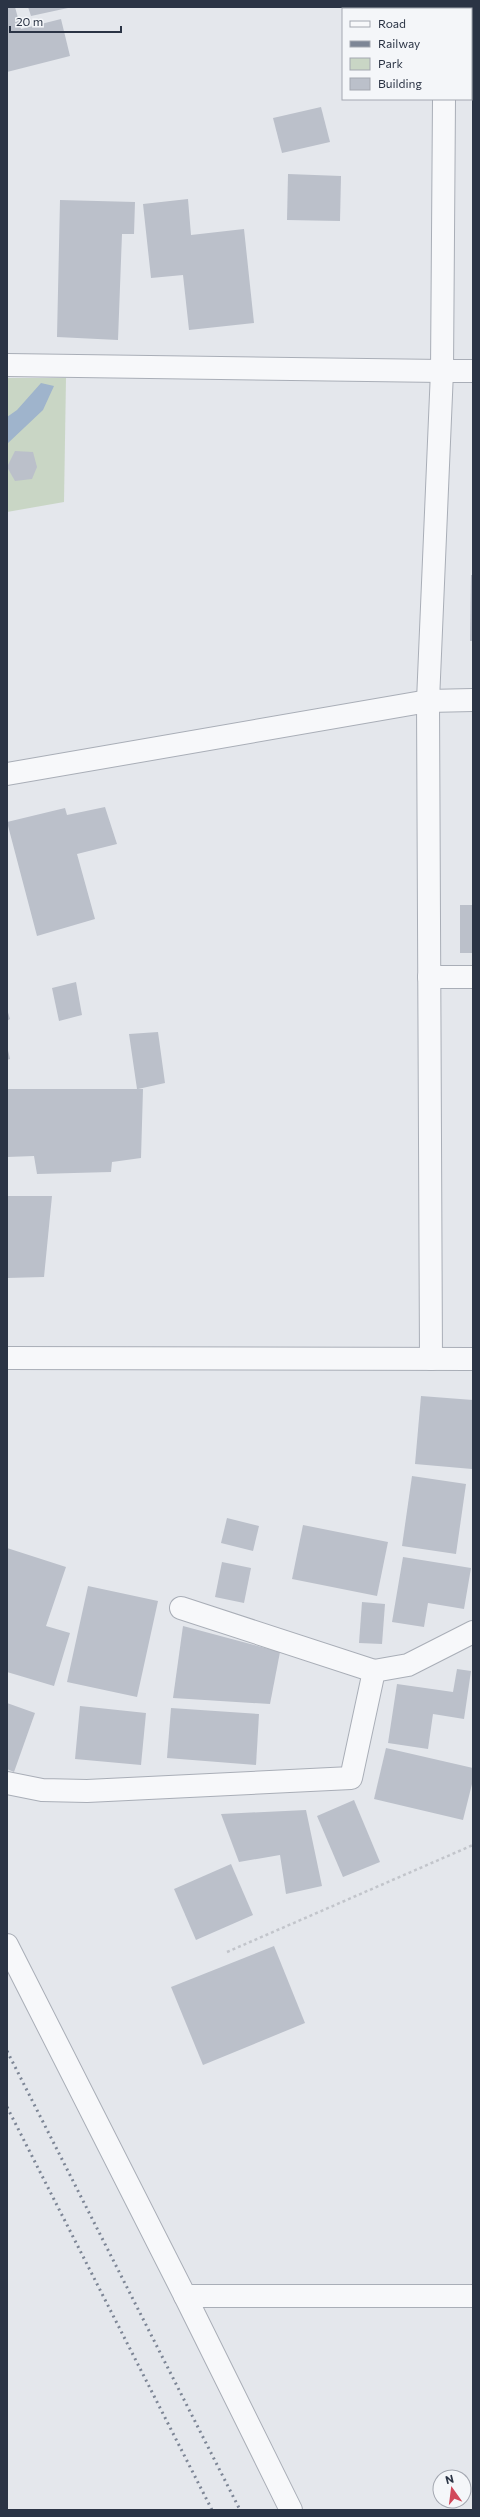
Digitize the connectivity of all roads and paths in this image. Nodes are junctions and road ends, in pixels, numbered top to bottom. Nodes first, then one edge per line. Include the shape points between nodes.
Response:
1 (444, 100) edge
2 (7, 365) edge
3 (442, 371) junction
4 (473, 371) edge
5 (473, 700) edge
6 (428, 701) junction
7 (7, 774) edge
8 (429, 977) junction
9 (473, 977) edge
10 (7, 1358) edge
11 (431, 1359) junction
12 (473, 1359) edge
13 (181, 1608) dead end
14 (473, 1632) edge
15 (374, 1670) junction
16 (7, 1783) edge
17 (473, 1845) edge
18 (7, 1945) edge
19 (227, 1952) dead end
20 (186, 2296) junction
21 (473, 2296) edge
22 (291, 2510) edge

1 - 3 street
2 - 3 street
3 - 4 street
3 - 6 street
5 - 6 street
6 - 7 street
6 - 8 street
8 - 9 street
8 - 11 street
10 - 11 street
11 - 12 street
13 - 15 street
14 - 15 street via 408,1665
15 - 16 street via 351,1778 87,1791 42,1790
17 - 19 path
18 - 20 street
20 - 21 street
20 - 22 street

